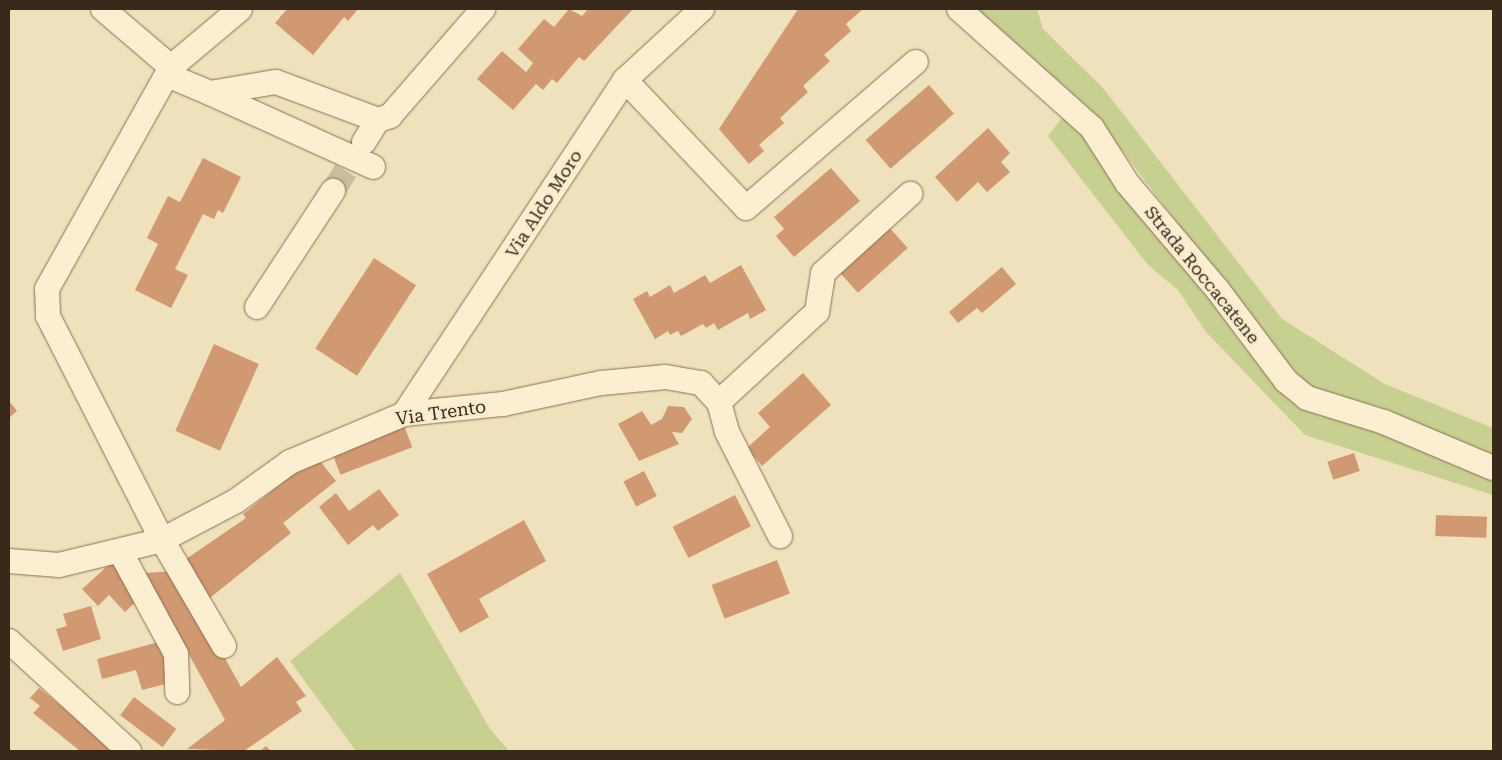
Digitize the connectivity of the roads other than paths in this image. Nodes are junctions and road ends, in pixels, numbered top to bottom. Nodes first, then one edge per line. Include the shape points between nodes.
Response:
1 (103, 9) edge
2 (240, 9) edge
3 (483, 9) edge
4 (702, 9) edge
5 (959, 9) edge
6 (916, 62) dead end
7 (169, 71) junction
8 (625, 80) junction
9 (210, 93) junction
10 (378, 120) junction
11 (364, 142) tunnel mouth
12 (374, 166) dead end
13 (332, 191) tunnel mouth
14 (910, 194) dead end
15 (258, 307) dead end
16 (719, 402) junction
17 (404, 414) junction
18 (1493, 468) edge
19 (780, 536) dead end
20 (162, 540) junction
21 (121, 553) junction
22 (9, 561) edge
23 (9, 641) edge
24 (224, 646) dead end
25 (177, 692) dead end
26 (129, 751) edge

1 - 7 street
2 - 7 street
3 - 10 street via 390,116
4 - 8 street, Via Aldo Moro
5 - 18 street, Strada Roccacatene via 1092,128 1127,183 1217,289 1286,381 1307,398 1384,422
6 - 8 street via 746,208
7 - 9 street
7 - 20 street via 47,288 48,316
8 - 17 street, Via Aldo Moro
9 - 10 street via 276,82
9 - 12 street
10 - 11 street
13 - 15 street
14 - 16 street via 823,272 817,312
16 - 17 street, Via Trento via 701,383 666,378 601,383 503,404
16 - 19 street, Via Trento via 727,432
17 - 20 street, Via Trento via 290,462 236,501
20 - 21 street, Via Trento
20 - 24 street
21 - 22 street, Via Trento via 60,565
21 - 25 street via 176,654
23 - 26 street

